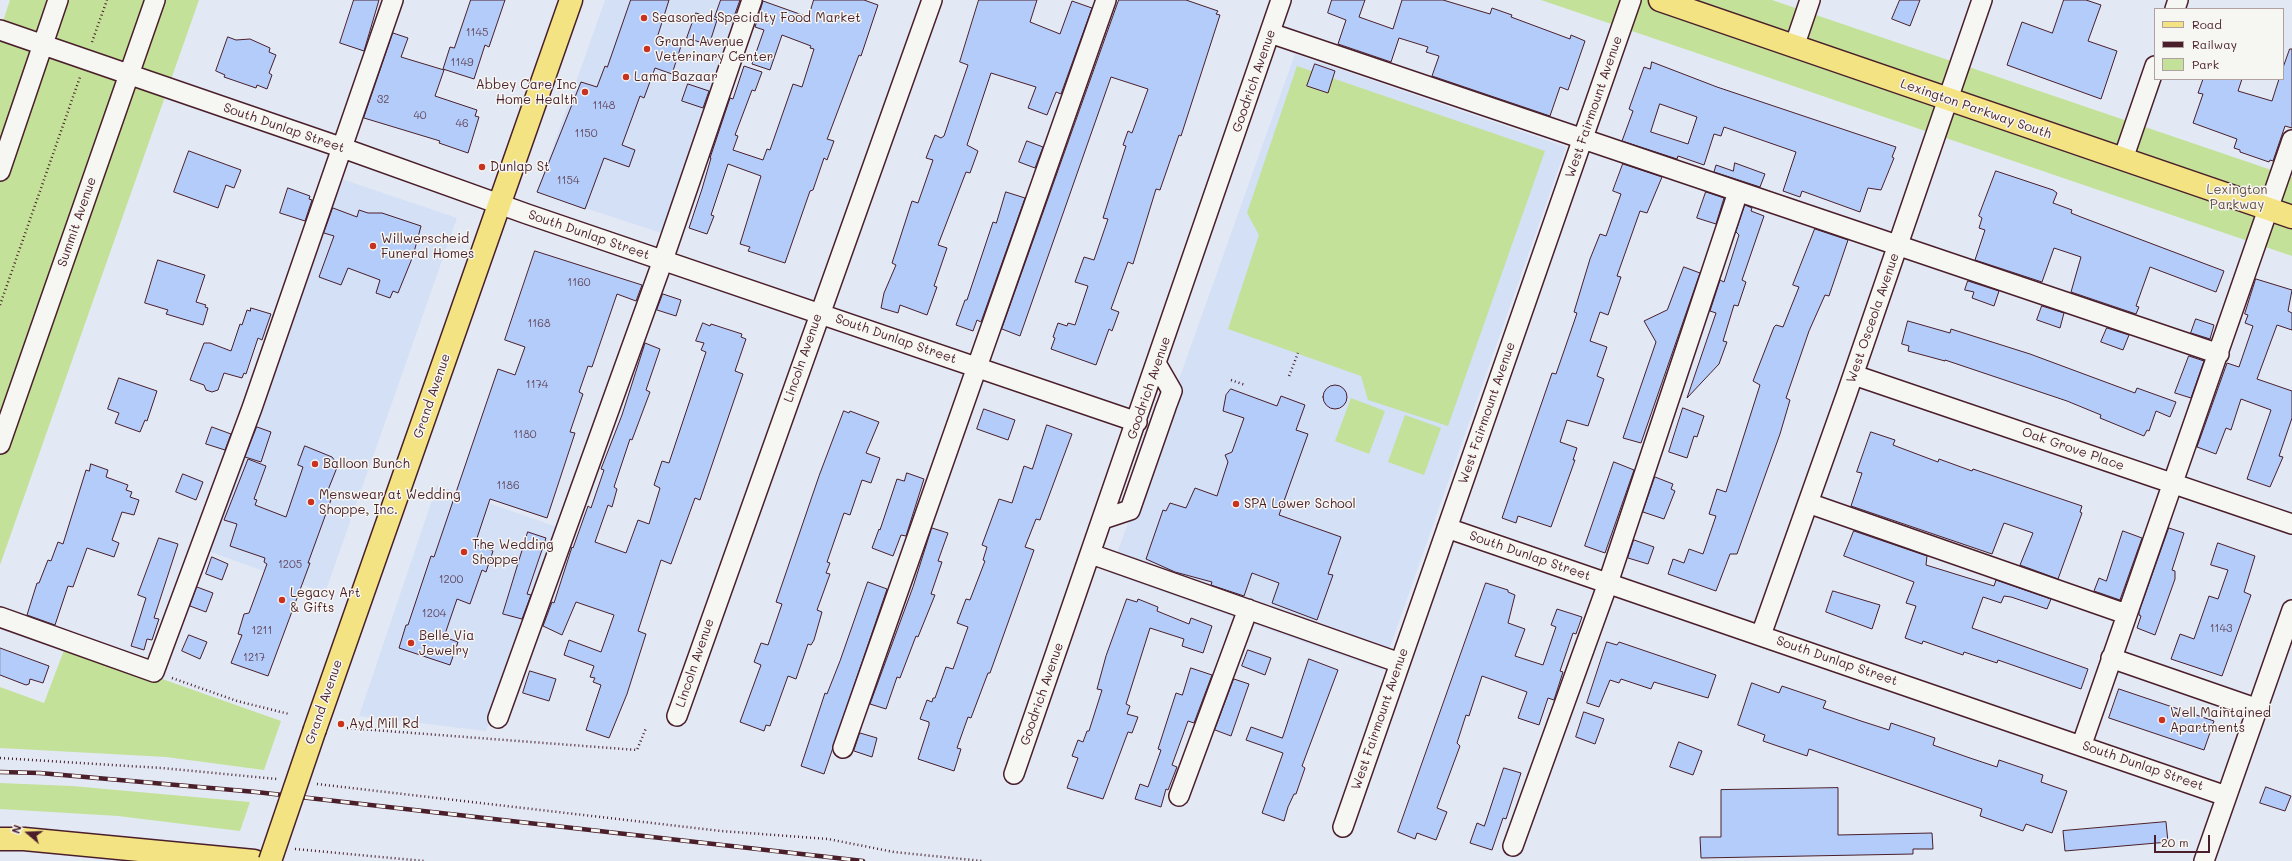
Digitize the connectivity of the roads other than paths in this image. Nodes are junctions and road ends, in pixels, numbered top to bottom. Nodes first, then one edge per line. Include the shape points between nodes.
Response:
1 (58, 0) edge
2 (155, 0) edge
3 (392, 0) edge
4 (571, 0) edge
5 (752, 0) edge
6 (932, 0) edge
7 (1106, 0) edge
8 (1282, 0) edge
9 (1631, 0) edge
10 (1660, 0) edge
11 (1810, 0) edge
12 (1982, 0) edge
13 (0, 30) edge
14 (1270, 33) junction
15 (43, 45) junction
16 (1794, 47) junction
17 (2154, 69) edge
18 (128, 75) junction
19 (1947, 100) junction
20 (1583, 139) junction
21 (2292, 140) edge
22 (343, 148) junction
23 (2123, 159) junction
24 (0, 171) edge
25 (1738, 192) junction
26 (500, 204) junction
27 (2268, 208) junction
28 (2292, 216) edge
29 (1898, 244) junction
30 (663, 260) junction
31 (819, 313) junction
32 (2219, 354) junction
33 (1157, 364) junction
34 (976, 367) junction
35 (1854, 375) junction
36 (1137, 422) junction
37 (0, 444) edge
38 (2172, 483) junction
39 (1808, 503) junction
40 (1103, 519) junction
41 (2292, 524) edge
42 (1447, 528) junction
43 (1091, 554) junction
44 (1608, 583) junction
45 (1248, 609) junction
46 (2292, 610) edge
47 (2126, 614) junction
48 (0, 616) edge
49 (1760, 635) junction
50 (2112, 658) junction
51 (1400, 663) junction
52 (2258, 709) junction
53 (677, 716) dead end
54 (498, 718) dead end
55 (2082, 744) junction
56 (843, 748) dead end
57 (1014, 774) dead end
58 (1179, 796) dead end
59 (2226, 796) junction
60 (1343, 827) dead end
61 (0, 839) edge
62 (1513, 846) dead end
63 (254, 861) edge
64 (270, 861) edge
65 (2204, 861) edge

1 - 15 street
2 - 18 street, Summit Avenue
3 - 22 street
4 - 26 main road, Grand Avenue
5 - 30 street
6 - 31 street, Lincoln Avenue
7 - 34 street
8 - 14 street, Goodrich Avenue
9 - 20 street, West Fairmount Avenue
10 - 16 main road, Lexington Parkway South
11 - 16 street
12 - 19 street, West Osceola Avenue
13 - 15 street, South Dunlap Street
14 - 20 street
14 - 33 street, Goodrich Avenue
15 - 18 street, South Dunlap Street
15 - 24 street
16 - 19 main road, Lexington Parkway South
17 - 23 street
18 - 22 street, South Dunlap Street
18 - 37 street, Summit Avenue
19 - 23 main road, Lexington Parkway South
19 - 29 street, West Osceola Avenue
20 - 25 street
20 - 42 street, West Fairmount Avenue
21 - 27 street
22 - 26 street, South Dunlap Street
22 - 48 street via 254,401 154,672
23 - 27 main road, Lexington Parkway South
25 - 29 street
25 - 44 street
26 - 30 street, South Dunlap Street
26 - 64 main road, Grand Avenue, bridge
27 - 28 main road, Lexington Parkway South
27 - 32 street
29 - 32 street
29 - 35 street, West Osceola Avenue
30 - 31 street, South Dunlap Street
30 - 54 street
31 - 34 street, South Dunlap Street
31 - 53 street, Lincoln Avenue
32 - 38 street
33 - 36 street, Goodrich Avenue
33 - 40 street via 1172,391 1130,510
34 - 36 street, South Dunlap Street
34 - 56 street
35 - 38 street, Oak Grove Place
35 - 39 street, West Osceola Avenue
36 - 40 street, Goodrich Avenue
38 - 41 street, Oak Grove Place
38 - 47 street
39 - 47 street
39 - 49 street, West Osceola Avenue
40 - 43 street, Goodrich Avenue
42 - 44 street, South Dunlap Street
42 - 51 street, West Fairmount Avenue
43 - 45 street
43 - 57 street, Goodrich Avenue
44 - 49 street, South Dunlap Street
44 - 62 street
45 - 51 street
45 - 58 street
46 - 52 street
47 - 50 street
49 - 55 street, South Dunlap Street
50 - 52 street
50 - 55 street
51 - 60 street, West Fairmount Avenue
52 - 59 street
55 - 59 street, South Dunlap Street
59 - 65 street
61 - 63 main road via 24,839

